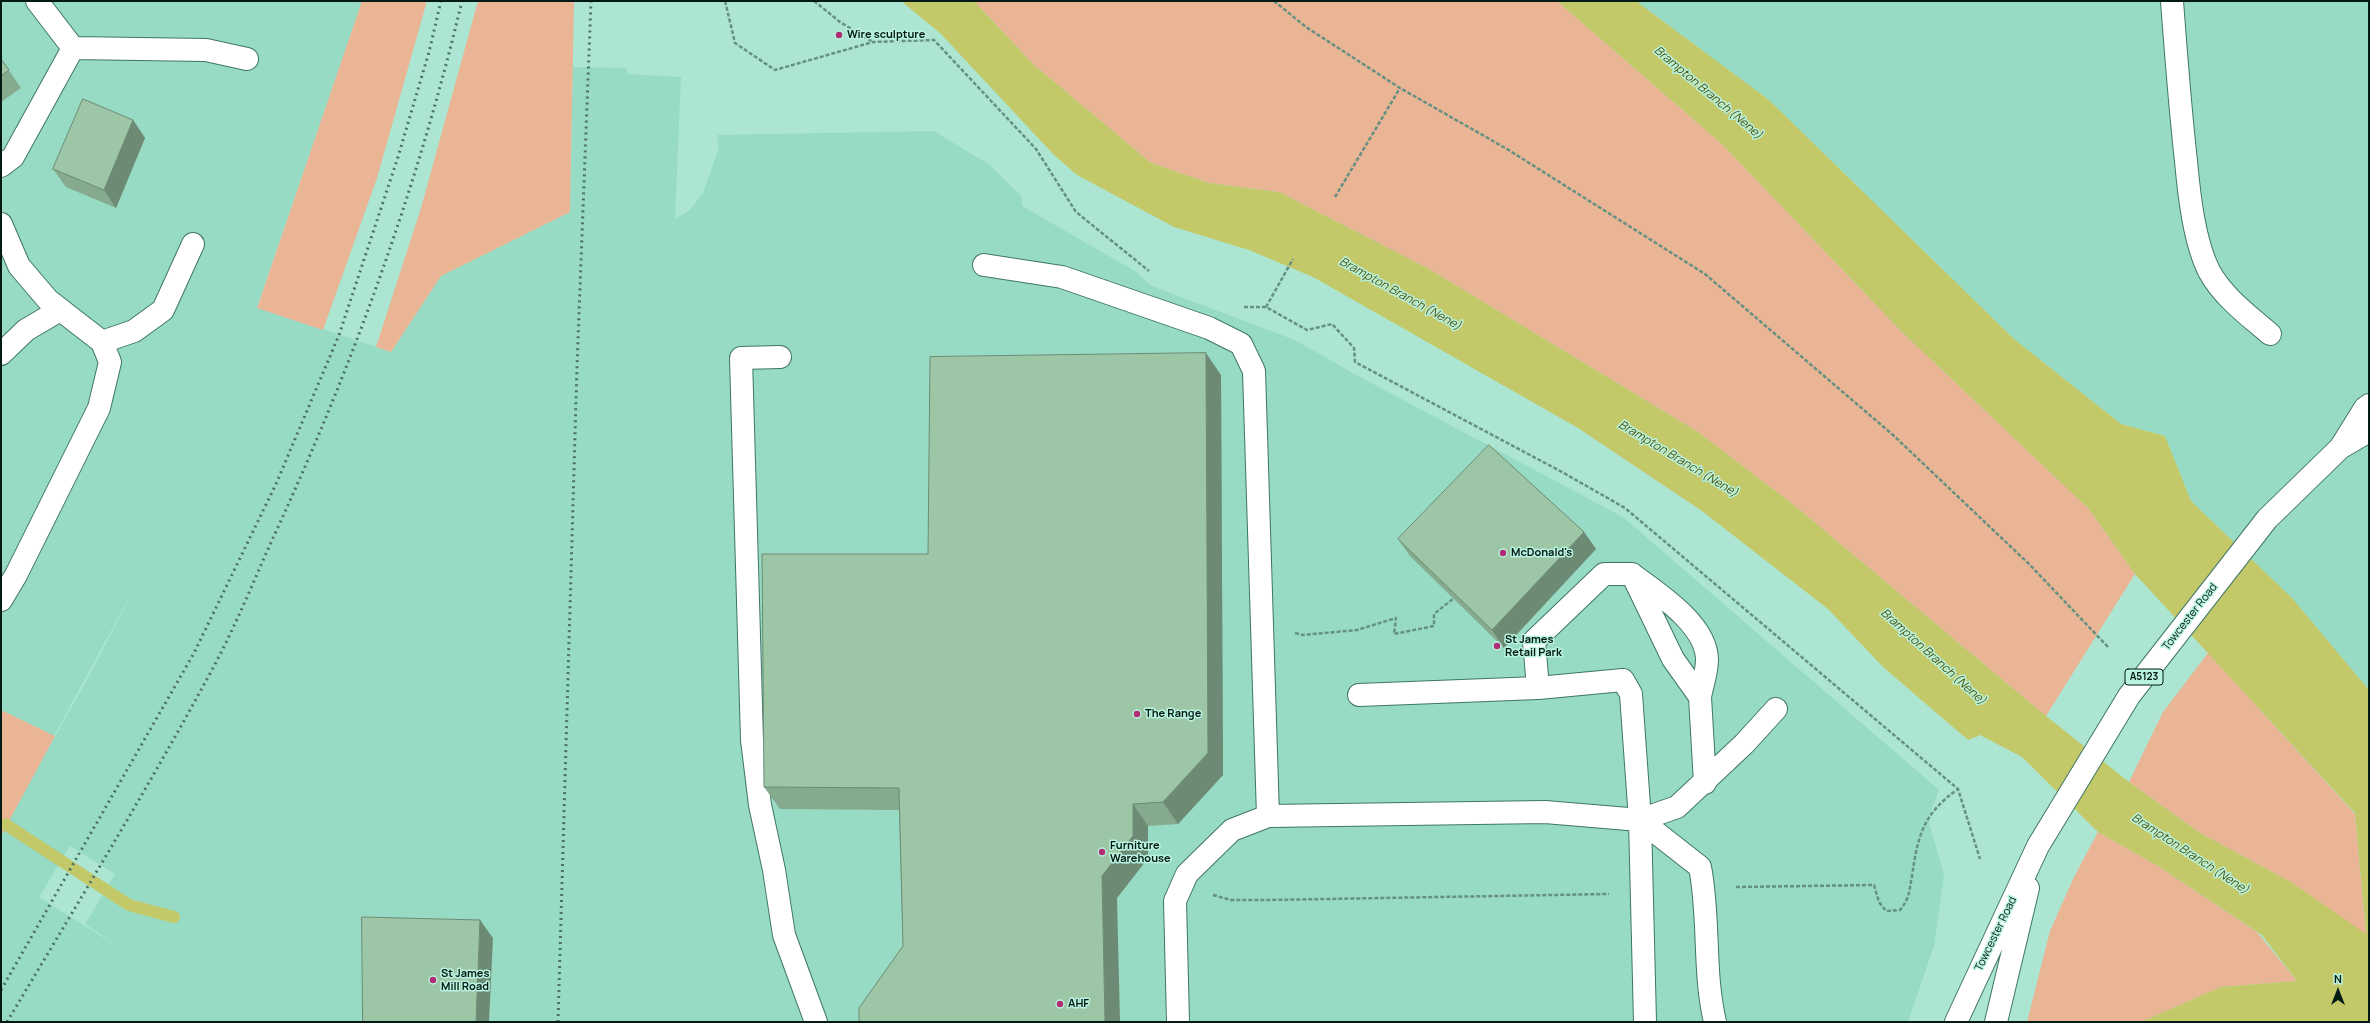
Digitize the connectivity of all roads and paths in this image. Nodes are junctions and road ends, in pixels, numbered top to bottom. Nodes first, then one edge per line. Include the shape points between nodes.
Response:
1 (37, 1) edge
2 (725, 1) edge
3 (814, 1) edge
4 (1274, 1) edge
5 (2172, 1) edge
6 (873, 42) junction
7 (73, 48) junction
8 (247, 59) dead end
9 (1400, 88) junction
10 (1, 166) edge
11 (1336, 197) dead end
12 (1, 224) edge
13 (193, 244) dead end
14 (1293, 259) dead end
15 (984, 265) dead end
16 (1153, 274) dead end
17 (1266, 307) junction
18 (1238, 308) dead end
19 (60, 310) junction
20 (1276, 311) dead end
21 (2270, 334) dead end
22 (102, 342) junction
23 (1, 354) edge
24 (780, 357) dead end
25 (2368, 405) edge
26 (2369, 430) edge
27 (2340, 448) junction
28 (1632, 574) junction
29 (1454, 598) edge
30 (1, 600) edge
31 (1263, 628) junction
32 (2108, 647) dead end
33 (1538, 688) junction
34 (1358, 695) dead end
35 (1700, 697) junction
36 (1776, 709) dead end
37 (1705, 783) junction
38 (1268, 816) junction
39 (1640, 820) junction
40 (2038, 846) junction
41 (816, 1022) edge
42 (1178, 1022) edge
43 (1645, 1022) edge
44 (1715, 1022) edge
45 (1956, 1022) edge
46 (1996, 1022) edge

1 - 7 main road
2 - 6 path via 735,43 775,70
3 - 6 path via 840,22
4 - 9 path via 1306,27
5 - 21 main road via 2181,121 2190,198 2198,234 2209,271 2233,303
6 - 16 path via 934,40 1036,149 1076,212
7 - 8 main road via 206,50
7 - 10 main road via 13,157
9 - 11 path
9 - 32 path via 1507,149 1705,274 1893,435 2029,564
12 - 19 main road via 19,266
13 - 22 main road via 163,310 134,331
14 - 17 path
15 - 31 main road via 1062,277 1209,328 1241,344 1254,370
17 - 18 path
17 - 20 path
19 - 22 main road
19 - 23 main road via 26,330
22 - 30 main road via 110,362 99,408
24 - 41 main road via 741,358 752,740 760,806 774,870 784,936
25 - 27 main road, Towcester Road / A5123
26 - 27 main road, Towcester Road / A5123
27 - 40 main road, Towcester Road / A5123 via 2267,519 2129,696
28 - 33 main road via 1604,574 1534,641
28 - 35 main road via 1673,659
28 - 35 main road via 1661,595 1700,632 1707,660
29 - 31 path via 1434,614 1434,626 1394,634 1396,618 1357,630 1303,635
31 - 38 main road
33 - 34 main road
33 - 39 main road via 1624,680 1631,694
35 - 37 main road
36 - 37 main road
37 - 39 main road via 1677,808
38 - 39 main road via 1545,812
38 - 42 main road via 1232,830 1187,874 1175,901
39 - 43 main road
39 - 44 main road via 1700,867 1704,889 1709,997
40 - 45 main road, Towcester Road / A5123
40 - 46 main road, Towcester Road / A5123

